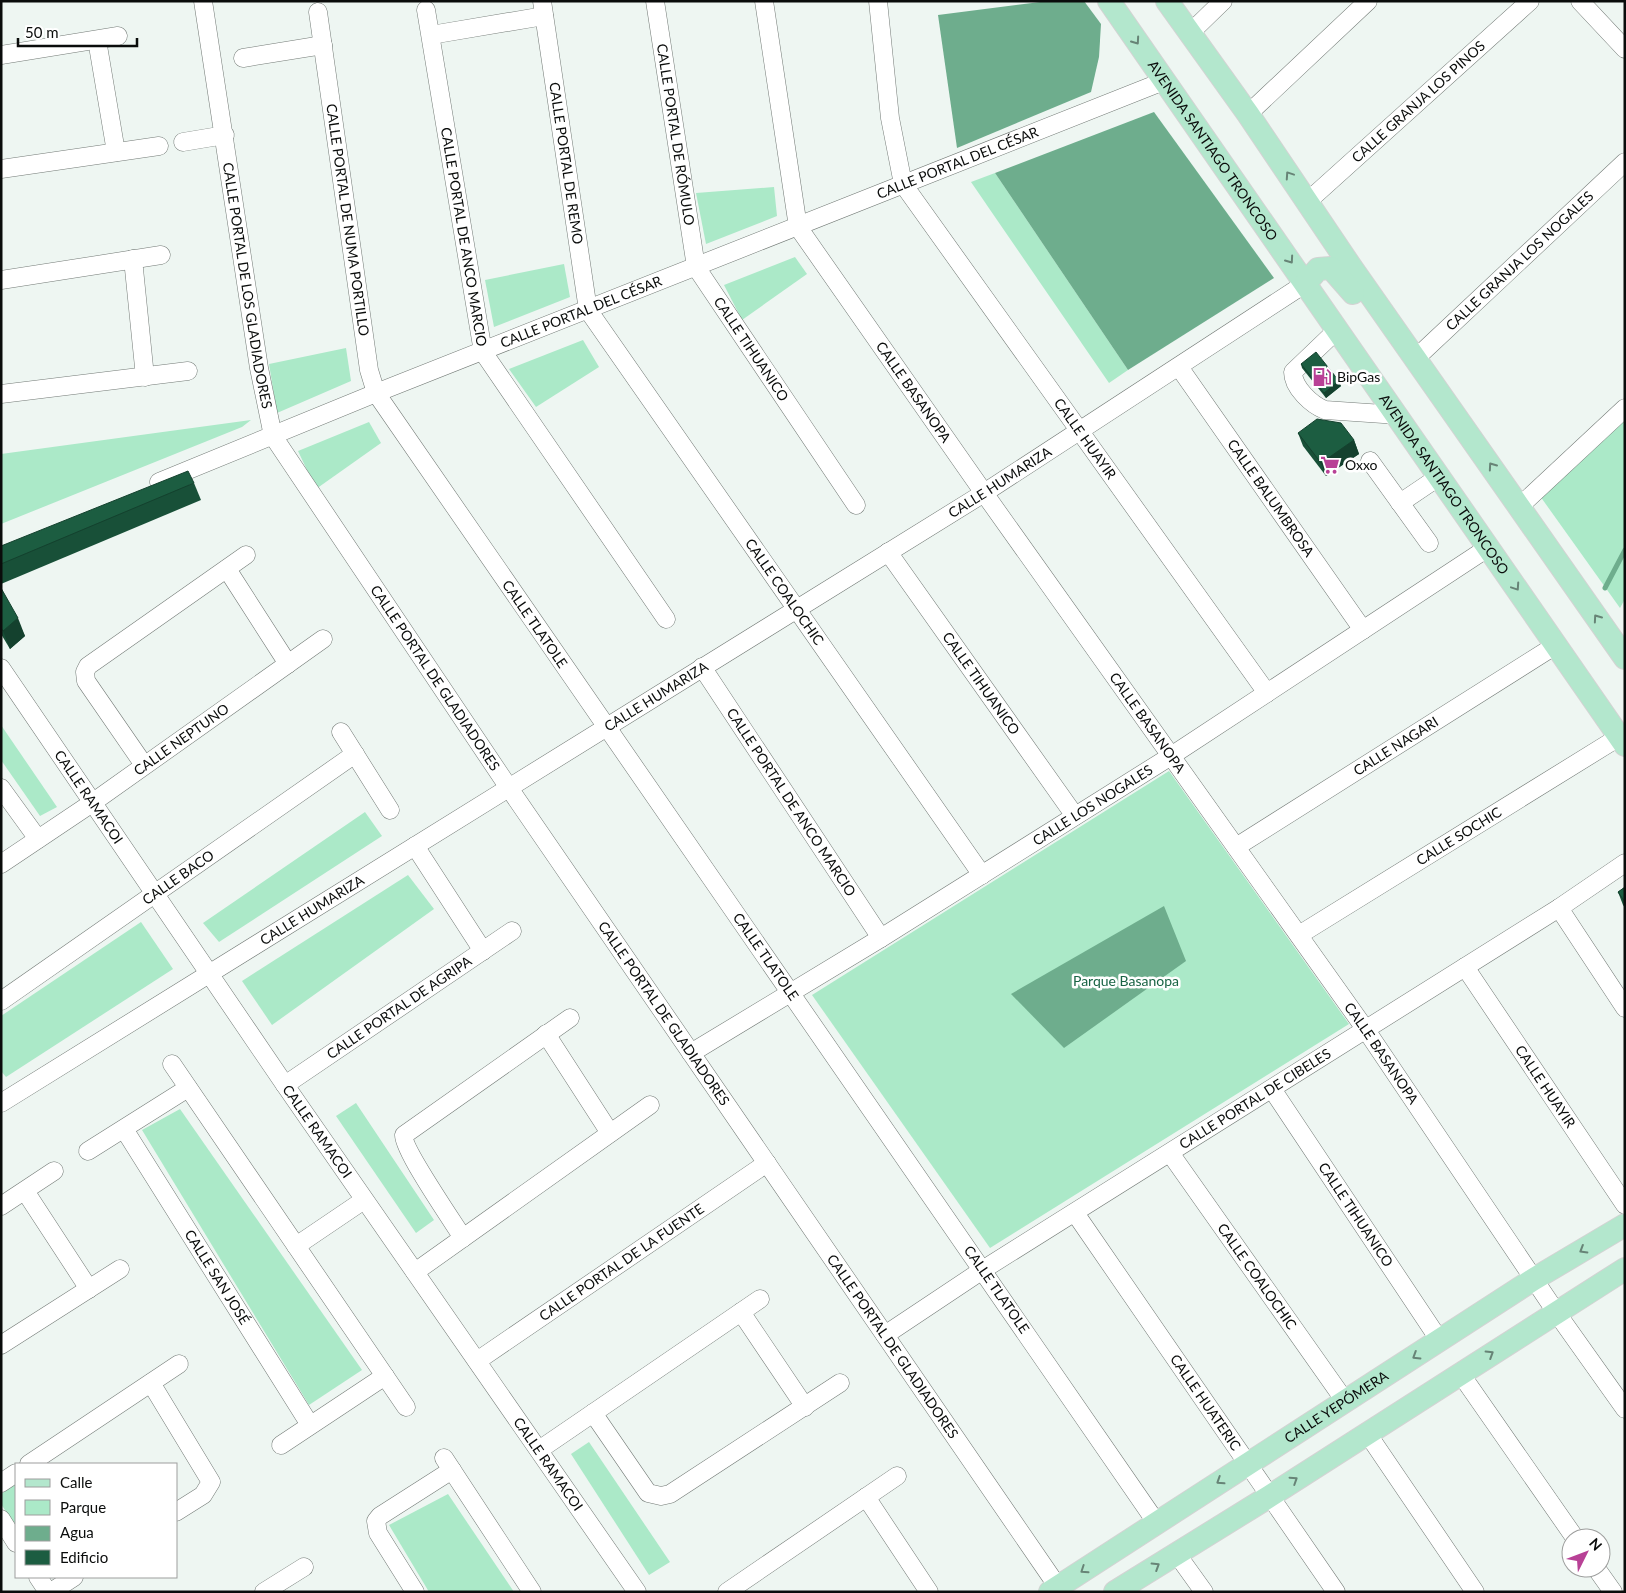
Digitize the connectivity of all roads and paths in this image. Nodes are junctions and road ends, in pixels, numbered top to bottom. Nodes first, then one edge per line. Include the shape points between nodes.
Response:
1 (203, 1) edge
2 (656, 1) edge
3 (764, 1) edge
4 (878, 1) edge
5 (1109, 1) edge
6 (1167, 1) edge
7 (1223, 1) edge
8 (1368, 1) edge
9 (1530, 1) edge
10 (1580, 1) edge
11 (543, 9) edge
12 (426, 10) dead end
13 (318, 12) dead end
14 (1190, 33) junction
15 (431, 35) junction
16 (118, 36) dead end
17 (97, 40) junction
18 (323, 45) junction
19 (1625, 49) edge
20 (1, 56) edge
21 (242, 58) dead end
22 (1164, 81) junction
23 (1248, 114) junction
24 (225, 135) junction
25 (183, 142) dead end
26 (159, 146) dead end
27 (116, 152) junction
28 (1625, 162) edge
29 (1, 169) edge
30 (903, 184) junction
31 (1307, 202) junction
32 (798, 227) junction
33 (161, 255) dead end
34 (133, 259) junction
35 (696, 267) junction
36 (1, 280) edge
37 (1306, 283) junction
38 (588, 310) junction
39 (1338, 329) junction
40 (483, 352) junction
41 (1416, 358) junction
42 (1179, 367) junction
43 (188, 372) dead end
44 (145, 377) junction
45 (1437, 388) junction
46 (376, 393) junction
47 (1, 394) edge
48 (1625, 408) edge
49 (1398, 415) junction
50 (1080, 430) junction
51 (273, 436) junction
52 (1370, 461) dead end
53 (1440, 476) junction
54 (146, 488) edge
55 (984, 493) junction
56 (1400, 503) junction
57 (856, 505) dead end
58 (1520, 506) junction
59 (1429, 543) dead end
60 (1489, 547) junction
61 (888, 552) junction
62 (246, 555) dead end
63 (227, 569) junction
64 (796, 609) junction
65 (666, 619) dead end
66 (1363, 630) junction
67 (323, 639) dead end
68 (1556, 645) junction
69 (1623, 648) edge
70 (288, 664) junction
71 (1, 668) edge
72 (702, 668) junction
73 (1267, 693) junction
74 (605, 728) junction
75 (341, 732) dead end
76 (1622, 741) edge
77 (355, 754) junction
78 (1171, 756) junction
79 (144, 765) junction
80 (1, 788) edge
81 (508, 788) junction
82 (92, 803) junction
83 (390, 810) dead end
84 (1075, 816) junction
85 (38, 839) junction
86 (415, 846) junction
87 (1236, 847) junction
88 (1625, 863) edge
89 (1, 864) edge
90 (982, 874) junction
91 (154, 894) junction
92 (1559, 908) junction
93 (512, 931) dead end
94 (1299, 935) junction
95 (881, 938) junction
96 (482, 951) junction
97 (1465, 967) junction
98 (210, 972) junction
99 (789, 992) junction
100 (1, 1001) edge
101 (1625, 1008) edge
102 (570, 1018) dead end
103 (1366, 1030) junction
104 (546, 1034) junction
105 (691, 1053) junction
106 (172, 1064) dead end
107 (285, 1085) junction
108 (188, 1088) junction
109 (1272, 1089) junction
110 (1, 1103) edge
111 (650, 1105) dead end
112 (124, 1129) junction
113 (610, 1133) junction
114 (88, 1151) dead end
115 (1170, 1153) junction
116 (767, 1164) junction
117 (54, 1171) dead end
118 (25, 1191) junction
119 (364, 1200) junction
120 (1625, 1205) edge
121 (1, 1206) edge
122 (1075, 1213) junction
123 (1625, 1225) edge
124 (463, 1238) junction
125 (296, 1246) junction
126 (120, 1269) dead end
127 (984, 1269) junction
128 (1625, 1269) edge
129 (415, 1272) junction
130 (1534, 1279) junction
131 (89, 1289) junction
132 (760, 1299) dead end
133 (741, 1312) junction
134 (1556, 1312) junction
135 (885, 1335) junction
136 (1440, 1341) junction
137 (1, 1345) edge
138 (477, 1361) junction
139 (179, 1364) dead end
140 (1460, 1373) junction
141 (385, 1376) junction
142 (151, 1383) junction
143 (840, 1384) dead end
144 (1344, 1401) junction
145 (406, 1406) dead end
146 (805, 1407) junction
147 (1625, 1409) edge
148 (593, 1413) junction
149 (310, 1425) junction
150 (1367, 1433) junction
151 (281, 1445) dead end
152 (539, 1450) junction
153 (31, 1463) edge
154 (1248, 1463) junction
155 (15, 1474) edge
156 (896, 1476) dead end
157 (1, 1483) edge
158 (1270, 1496) junction
159 (866, 1497) junction
160 (178, 1511) edge
161 (1, 1519) edge
162 (1156, 1522) junction
163 (1568, 1528) edge
164 (15, 1540) edge
165 (1176, 1553) junction
166 (304, 1567) dead end
167 (39, 1578) edge
168 (72, 1578) edge
169 (1603, 1578) edge
170 (1054, 1589) edge
171 (272, 1590) edge
172 (49, 1592) edge
173 (415, 1592) edge
174 (532, 1592) edge
175 (637, 1592) edge
176 (727, 1592) edge
177 (929, 1592) edge
178 (1115, 1592) edge
179 (1204, 1592) edge
180 (1336, 1592) edge
181 (1475, 1592) edge
182 (1613, 1592) edge

1 - 24 street, CALLE PORTAL DE LOS GLADIADORES
2 - 35 street, CALLE PORTAL DE RÓMULO
3 - 32 street, CALLE BASANOPA
4 - 30 street via 890,118
5 -> 22 main road, AVENIDA SANTIAGO TRONCOSO
6 - 14 main road
7 - 14 street
8 - 23 street
9 - 31 street, CALLE GRANJA LOS PINOS
10 - 19 street
11 - 15 street, CALLE PORTAL DE REMO
11 - 38 street, CALLE PORTAL DE REMO
12 - 15 street, CALLE PORTAL DE ANCO MARCIO
13 - 18 street, CALLE PORTAL DE NUMA PORTILLO
14 - 23 main road
15 - 40 street, CALLE PORTAL DE ANCO MARCIO
16 - 17 street
17 - 20 street
17 - 27 street
18 - 21 street
18 - 46 street, CALLE PORTAL DE NUMA PORTILLO via 367,360
22 - 30 street, CALLE PORTAL DEL CÉSAR
22 -> 37 main road, AVENIDA SANTIAGO TRONCOSO
31 -> 23 main road
24 - 25 street
24 - 51 street, CALLE PORTAL DE LOS GLADIADORES via 259,368
26 - 27 street
27 - 29 street
28 - 41 street, CALLE GRANJA LOS NOGALES
30 - 32 street, CALLE PORTAL DEL CÉSAR
30 - 50 street, CALLE HUAYIR
31 - 41 main road
32 - 35 street, CALLE PORTAL DEL CÉSAR
32 - 55 street, CALLE BASANOPA
33 - 34 street
34 - 36 street
34 - 44 street
35 - 38 street, CALLE PORTAL DEL CÉSAR
35 - 57 street, CALLE TIHUANICO
37 - 39 main road, AVENIDA SANTIAGO TRONCOSO
37 - 42 street, CALLE HUMARIZA
37 - 45 main road via 1313,272 1323,267 1335,270 1420,377
38 - 40 street, CALLE PORTAL DEL CÉSAR
38 - 64 street, CALLE COALOCHIC
39 - 49 main road, AVENIDA SANTIAGO TRONCOSO
39 - 49 street via 1293,372 1293,378 1308,400 1325,410
40 - 46 street, CALLE PORTAL DEL CÉSAR
40 - 65 street, CALLE PORTAL DE ANCO MARCIO
41 - 45 main road
42 - 50 street, CALLE HUMARIZA
42 - 66 street, CALLE BALUMBROSA
43 - 44 street
44 - 47 street
58 -> 45 main road
46 - 51 street, CALLE PORTAL DEL CÉSAR
46 - 74 street, CALLE TLATOLE
48 - 58 street
49 - 53 main road, AVENIDA SANTIAGO TRONCOSO
50 - 55 street, CALLE HUMARIZA
50 - 73 street, CALLE HUAYIR
51 - 54 street, CALLE PORTAL DEL CÉSAR
51 - 81 street, CALLE PORTAL DE GLADIADORES
52 - 56 street
53 - 56 street
53 - 60 main road, AVENIDA SANTIAGO TRONCOSO
55 - 61 street, CALLE HUMARIZA
55 - 78 street, CALLE BASANOPA
56 - 59 street
69 -> 58 main road
60 - 66 street, CALLE LOS NOGALES
60 -> 68 main road, AVENIDA SANTIAGO TRONCOSO
61 - 64 street, CALLE HUMARIZA
61 - 84 street, CALLE TIHUANICO
62 - 63 street
63 - 70 street
63 - 79 street via 93,661 85,672 86,680
64 - 72 street, CALLE HUMARIZA
64 - 90 street, CALLE COALOCHIC
66 - 73 street, CALLE LOS NOGALES
67 - 70 street, CALLE NEPTUNO
68 - 76 main road, AVENIDA SANTIAGO TRONCOSO
68 - 87 street, CALLE NAGARI
70 - 79 street, CALLE NEPTUNO
71 - 82 street, CALLE RAMACOI
72 - 74 street, CALLE HUMARIZA
72 - 95 street, CALLE PORTAL DE ANCO MARCIO
73 - 78 street, CALLE LOS NOGALES
74 - 81 street, CALLE HUMARIZA
74 - 99 street, CALLE TLATOLE
75 - 77 street
76 - 94 street, CALLE SOCHIC
77 - 83 street
77 - 91 street, CALLE BACO
78 - 84 street, CALLE LOS NOGALES
78 - 87 street, CALLE BASANOPA
79 - 82 street, CALLE NEPTUNO
80 - 85 street
81 - 86 street, CALLE HUMARIZA
81 - 105 street, CALLE PORTAL DE GLADIADORES
82 - 85 street, CALLE NEPTUNO
82 - 91 street, CALLE RAMACOI
84 - 90 street, CALLE LOS NOGALES
85 - 89 street, CALLE NEPTUNO
86 - 96 street
86 - 98 street, CALLE HUMARIZA
87 - 94 street, CALLE BASANOPA
88 - 92 street, CALLE PORTAL DE CIBELES
90 - 95 street, CALLE LOS NOGALES
91 - 98 street, CALLE RAMACOI
91 - 100 street, CALLE BACO
92 - 97 street, CALLE PORTAL DE CIBELES
92 - 101 street
93 - 96 street, CALLE PORTAL DE AGRIPA
94 - 103 street, CALLE BASANOPA
95 - 99 street, CALLE LOS NOGALES
96 - 107 street, CALLE PORTAL DE AGRIPA
97 - 103 street, CALLE PORTAL DE CIBELES
97 - 120 street, CALLE HUAYIR
98 - 107 street, CALLE RAMACOI
98 - 110 street, CALLE HUMARIZA
99 - 105 street, CALLE LOS NOGALES
99 - 127 street, CALLE TLATOLE
102 - 104 street
103 - 109 street, CALLE PORTAL DE CIBELES
103 - 130 street, CALLE BASANOPA
104 - 113 street
104 - 124 street via 404,1135 411,1154
105 - 116 street, CALLE PORTAL DE GLADIADORES
106 - 108 street
107 - 119 street, CALLE RAMACOI
108 - 112 street
108 - 125 street
109 - 115 street, CALLE PORTAL DE CIBELES
109 - 136 street, CALLE TIHUANICO
111 - 113 street
112 - 114 street
112 - 149 street, CALLE SAN JOSÉ
113 - 124 street
115 - 122 street, CALLE PORTAL DE CIBELES
115 - 144 street, CALLE COALOCHIC
116 - 135 street, CALLE PORTAL DE GLADIADORES
116 - 138 street, CALLE PORTAL DE LA FUENTE
117 - 118 street
118 - 121 street
118 - 131 street
119 - 125 street
119 - 129 street, CALLE RAMACOI
122 - 127 street, CALLE PORTAL DE CIBELES
122 - 154 street, CALLE HUATERIC
123 -> 130 main road, CALLE YEPÓMERA
124 - 129 street
125 - 141 street
126 - 131 street
127 - 135 street, CALLE PORTAL DE CIBELES
127 - 162 street, CALLE TLATOLE
128 - 134 main road
129 - 138 street, CALLE RAMACOI
130 - 134 street, CALLE BASANOPA
130 - 136 main road, CALLE YEPÓMERA
131 - 137 street
132 - 133 street
133 - 146 street
133 - 148 street
140 -> 134 main road
134 - 147 street, CALLE BASANOPA
135 - 170 street, CALLE PORTAL DE GLADIADORES
136 -> 144 main road, CALLE YEPÓMERA
138 - 152 street, CALLE RAMACOI
139 - 142 street
140 - 150 main road
140 - 163 street
141 - 145 street
141 - 149 street
142 - 153 street
142 - 160 street via 211,1482 203,1495
143 - 146 street
144 - 154 main road, CALLE YEPÓMERA
146 - 148 street via 670,1494 661,1496 648,1493
148 - 152 street
149 - 151 street
158 -> 150 main road
150 - 181 street
152 - 175 street, CALLE RAMACOI
154 - 158 street, CALLE HUATERIC
154 -> 162 main road, CALLE YEPÓMERA
155 - 157 street
156 - 159 street
158 - 165 main road
158 - 180 street, CALLE HUATERIC
159 - 176 street
159 - 177 street
161 - 164 street
162 -> 170 main road, CALLE YEPÓMERA
178 -> 165 main road
165 - 179 street
166 - 171 street
167 - 172 street
168 - 172 street
169 - 182 street
173 - 174 street via 378,1534 376,1521 448,1464

